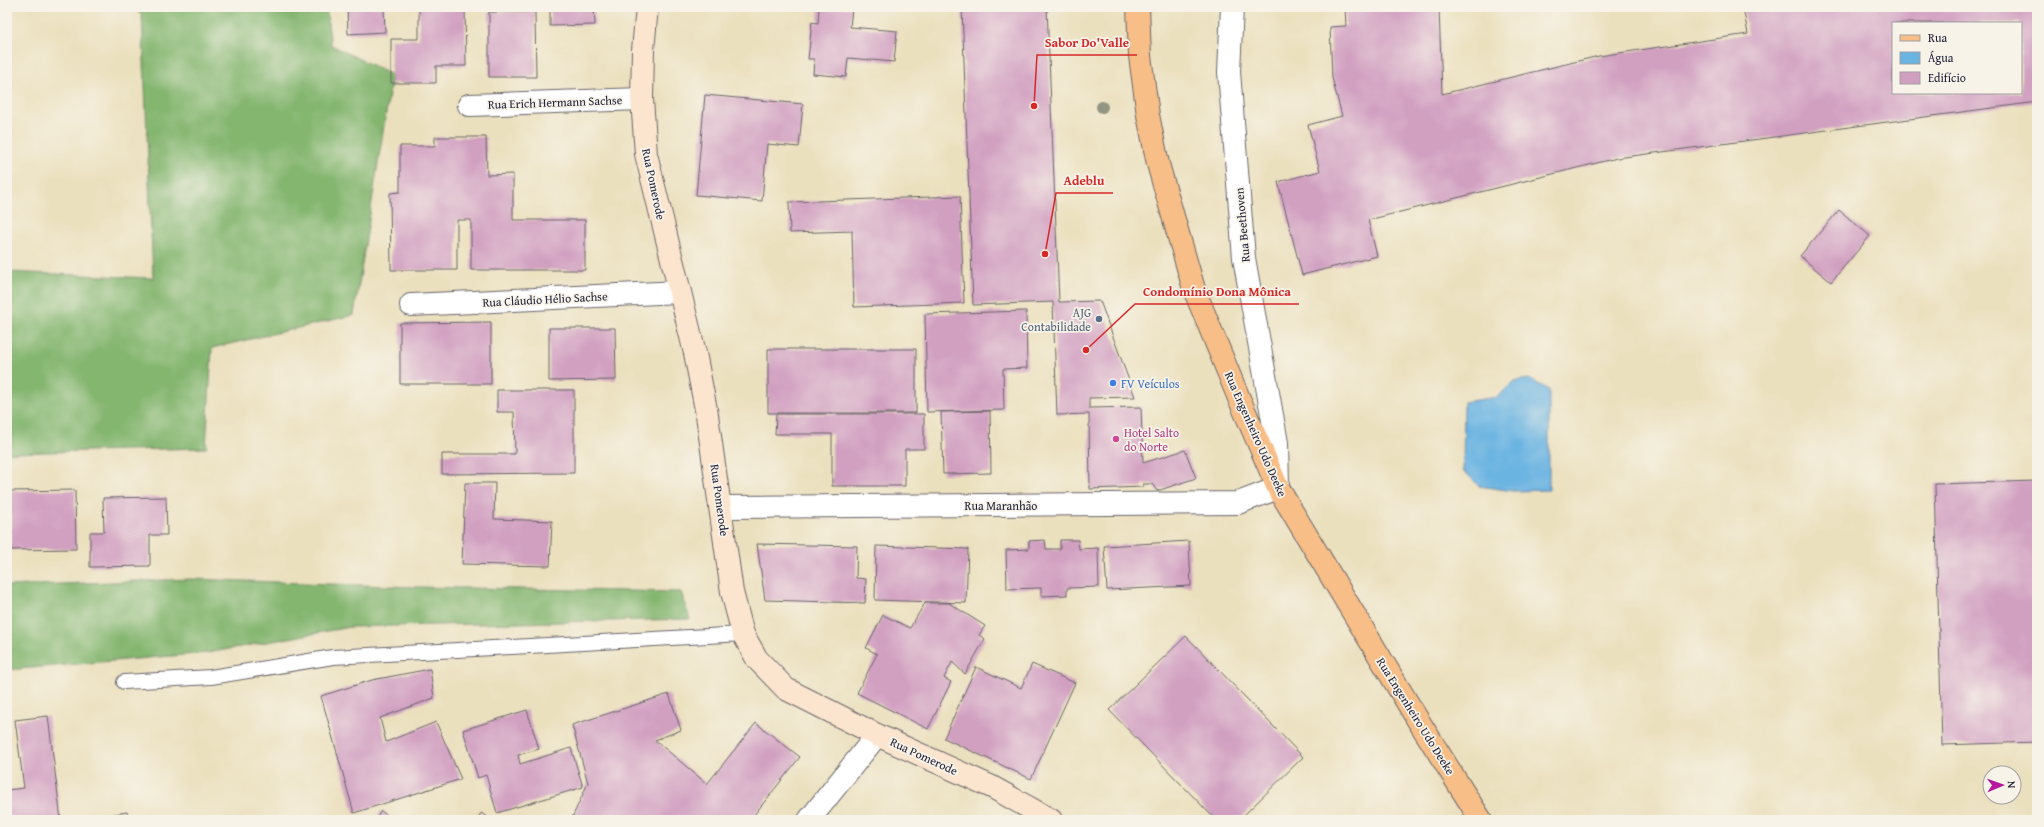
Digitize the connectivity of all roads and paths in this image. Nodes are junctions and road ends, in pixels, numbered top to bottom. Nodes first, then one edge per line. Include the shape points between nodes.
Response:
1 (647, 7) edge
2 (1138, 7) edge
3 (1232, 7) edge
4 (642, 99) junction
5 (469, 105) dead end
6 (679, 292) junction
7 (411, 305) dead end
8 (1278, 488) junction
9 (721, 507) junction
10 (743, 634) junction
11 (124, 682) dead end
12 (877, 735) junction
13 (809, 820) edge
14 (1051, 820) edge
15 (1481, 820) edge

1 - 4 street, Rua Pomerode
2 - 8 main road, Rua Engenheiro Udo Deeke via 1140,56 1148,115 1169,206 1194,289
3 - 8 street, Rua Beethoven via 1229,72 1244,258 1277,443
4 - 5 street, Rua Erich Hermann Sachse
4 - 6 street, Rua Pomerode via 646,154
6 - 7 street, Rua Cláudio Hélio Sachse
6 - 9 street, Rua Pomerode via 695,353
8 - 9 street, Rua Maranhão via 1238,503
8 - 15 main road, Rua Engenheiro Udo Deeke
9 - 10 street, Rua Pomerode via 732,592
10 - 11 lane via 333,657 211,677
10 - 12 street, Rua Pomerode via 757,659 786,689
12 - 13 street
12 - 14 street, Rua Pomerode via 992,787

